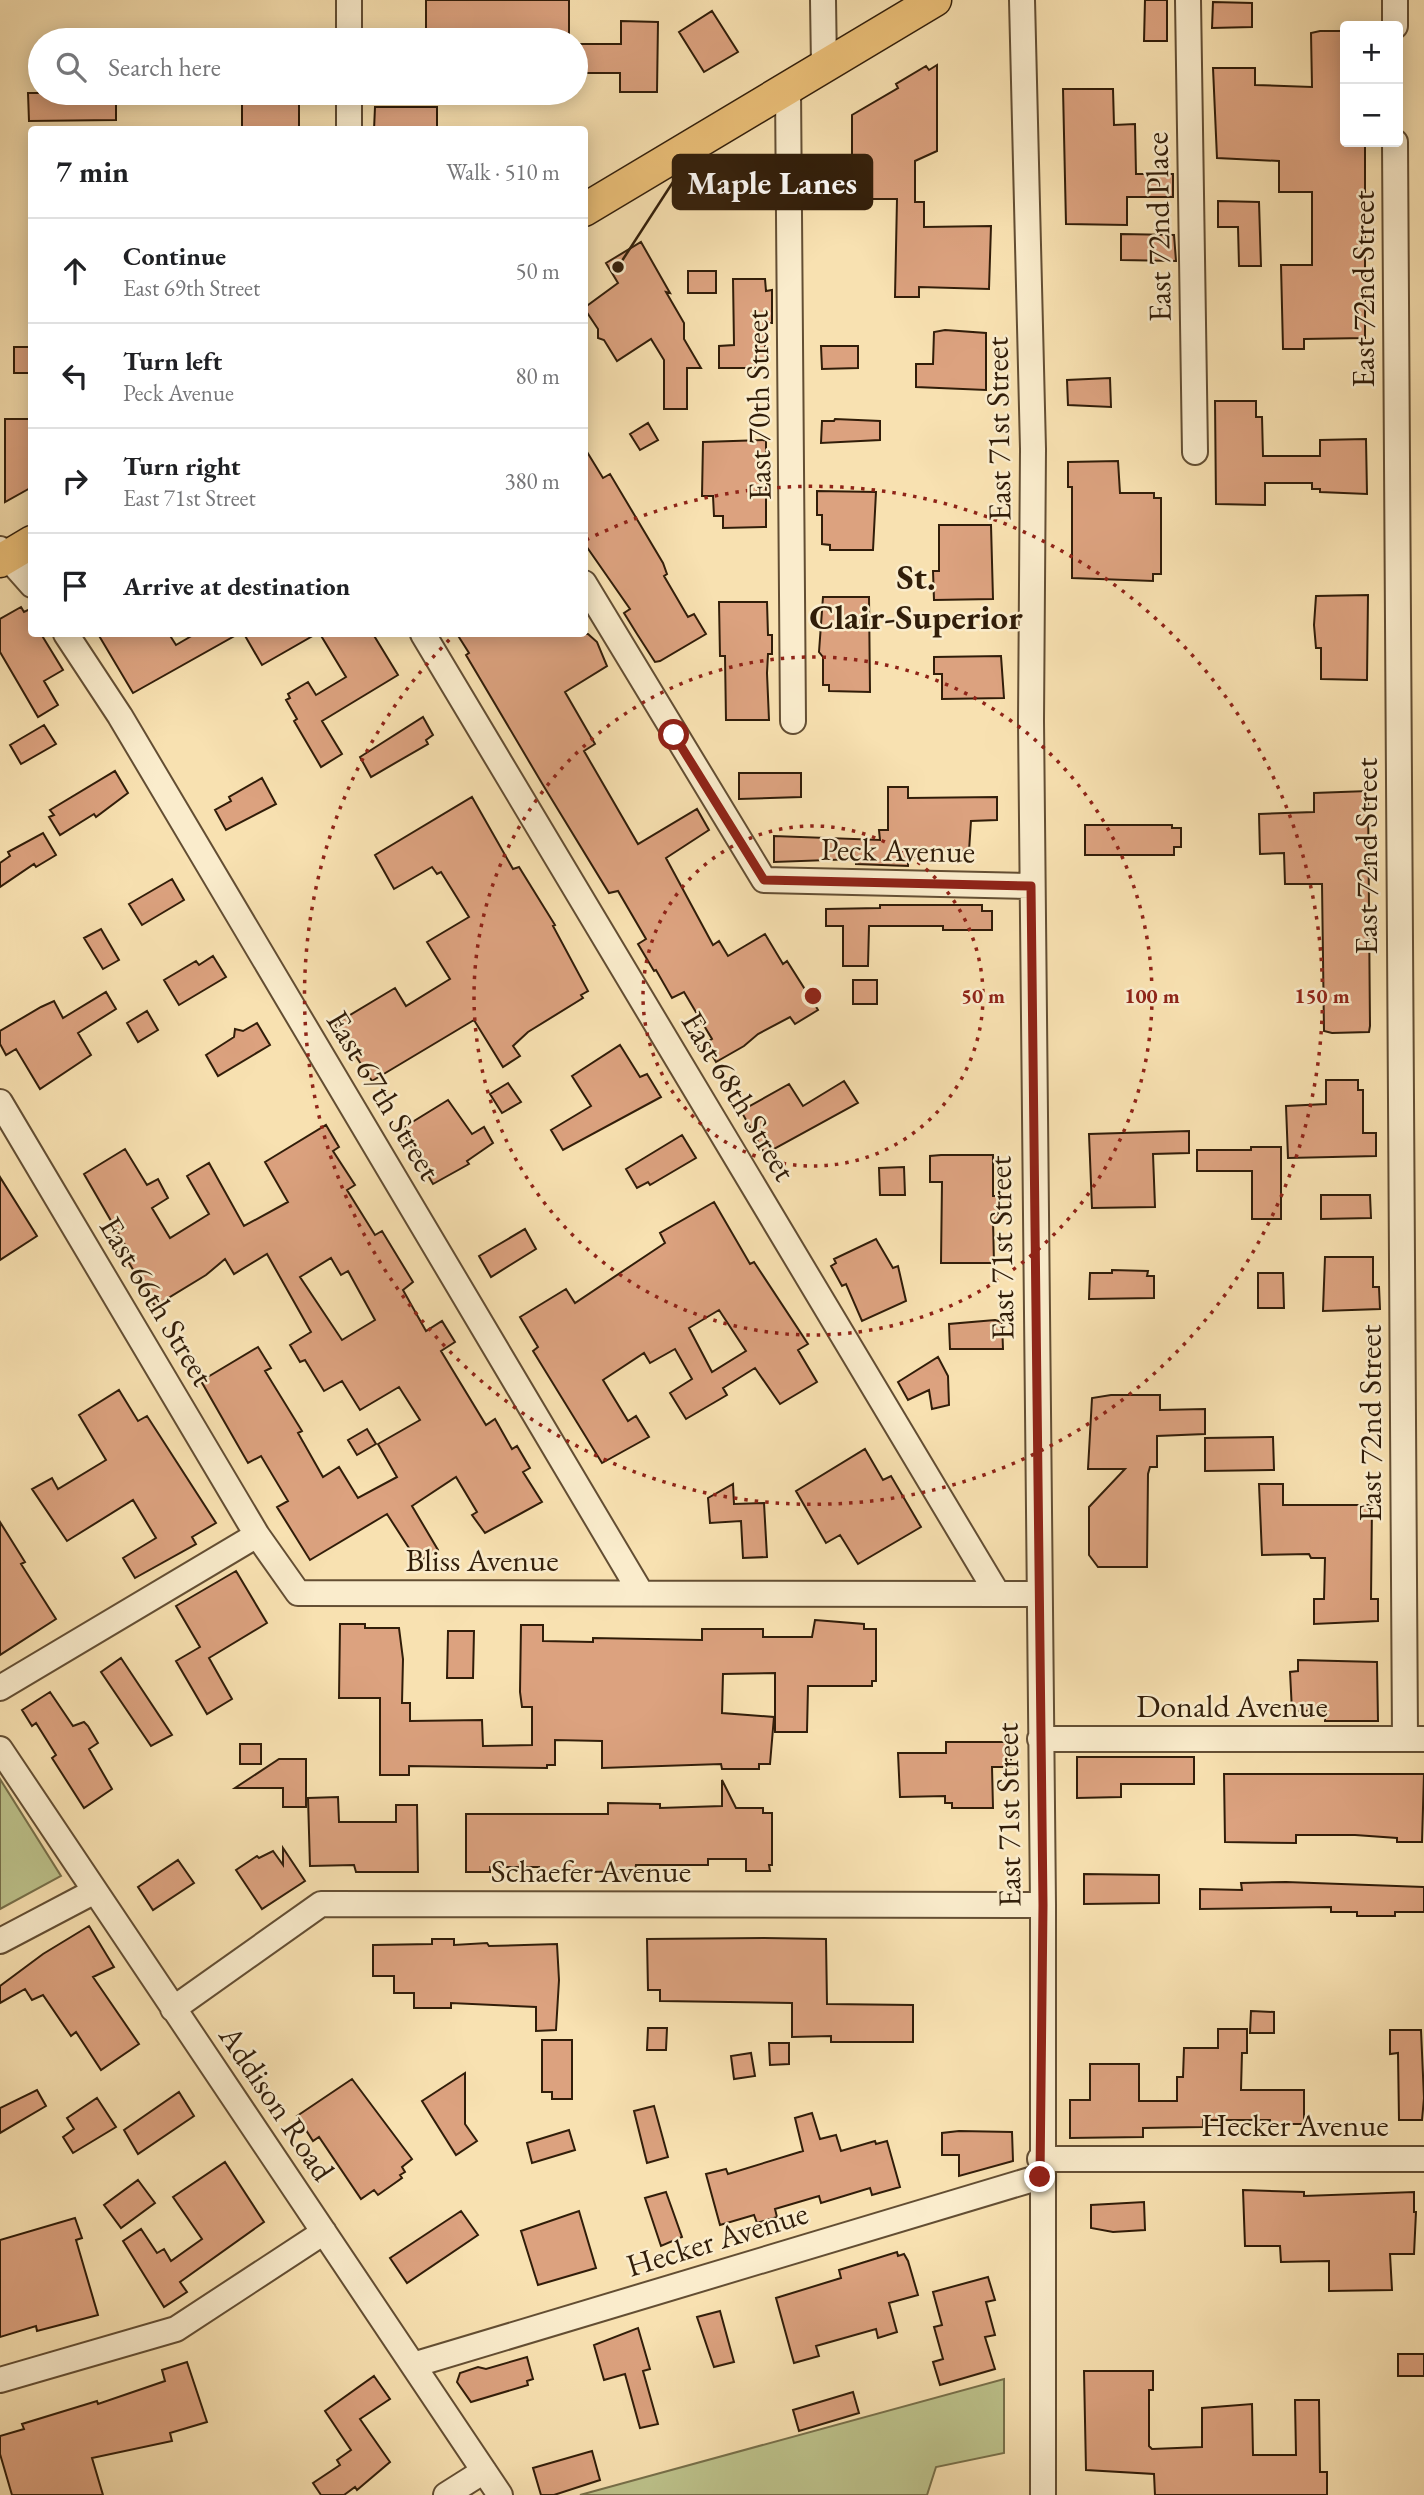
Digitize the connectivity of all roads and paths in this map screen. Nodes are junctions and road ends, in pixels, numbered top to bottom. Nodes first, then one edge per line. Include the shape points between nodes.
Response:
1 (349, 0) edge
2 (823, 0) edge
3 (935, 0) edge
4 (1022, 0) edge
5 (1188, 0) edge
6 (1395, 0) edge
7 (1395, 21) edge
8 (349, 28) edge
9 (824, 66) junction
10 (788, 88) junction
11 (349, 105) edge
12 (349, 126) edge
13 (1395, 147) edge
14 (588, 208) edge
15 (1195, 453) dead end
16 (9, 552) edge
17 (28, 579) edge
18 (588, 590) edge
19 (68, 637) edge
20 (426, 637) edge
21 (793, 721) dead end
22 (1031, 886) junction
23 (0, 1101) edge
24 (257, 1535) junction
25 (641, 1593) junction
26 (997, 1593) junction
27 (1038, 1594) junction
28 (0, 1688) edge
29 (1040, 1739) junction
30 (1414, 1739) edge
31 (0, 1749) edge
32 (95, 1891) junction
33 (1043, 1905) junction
34 (0, 1941) edge
35 (173, 2009) junction
36 (1424, 2159) edge
37 (1040, 2168) junction
38 (324, 2232) junction
39 (413, 2365) junction
40 (0, 2380) edge
41 (484, 2470) junction
42 (446, 2495) edge
43 (500, 2495) edge
44 (1042, 2495) edge

1 - 8 street
2 - 9 street
3 - 9 main road
4 - 22 street, East 71st Street via 1033,449
5 - 15 street, East 72nd Place
6 - 7 street
9 - 10 main road
10 - 14 main road
10 - 21 street, East 70th Street
11 - 12 street
13 - 30 street, East 72nd Street
16 - 17 street
18 - 22 street, Peck Avenue via 764,880
19 - 25 street, East 67th Street via 120,716
20 - 26 street, East 68th Street
22 - 27 street, East 71st Street
23 - 24 street, East 66th Street
24 - 25 street, Bliss Avenue via 298,1593
24 - 28 street
25 - 26 street, Bliss Avenue
26 - 27 street, Bliss Avenue
27 - 29 street, East 71st Street
29 - 30 street, Donald Avenue
29 - 33 street, East 71st Street
31 - 32 street, Addison Road
32 - 34 street
32 - 35 street, Addison Road
33 - 35 street, Schaefer Avenue via 321,1904
33 - 37 street, East 71st Street
35 - 38 street, Addison Road
36 - 37 street, Hecker Avenue
37 - 39 street, Hecker Avenue
37 - 44 street, East 71st Street
38 - 39 street, Addison Road
38 - 40 street via 176,2329
39 - 41 street, Addison Road
41 - 42 street
41 - 43 street, Addison Road

